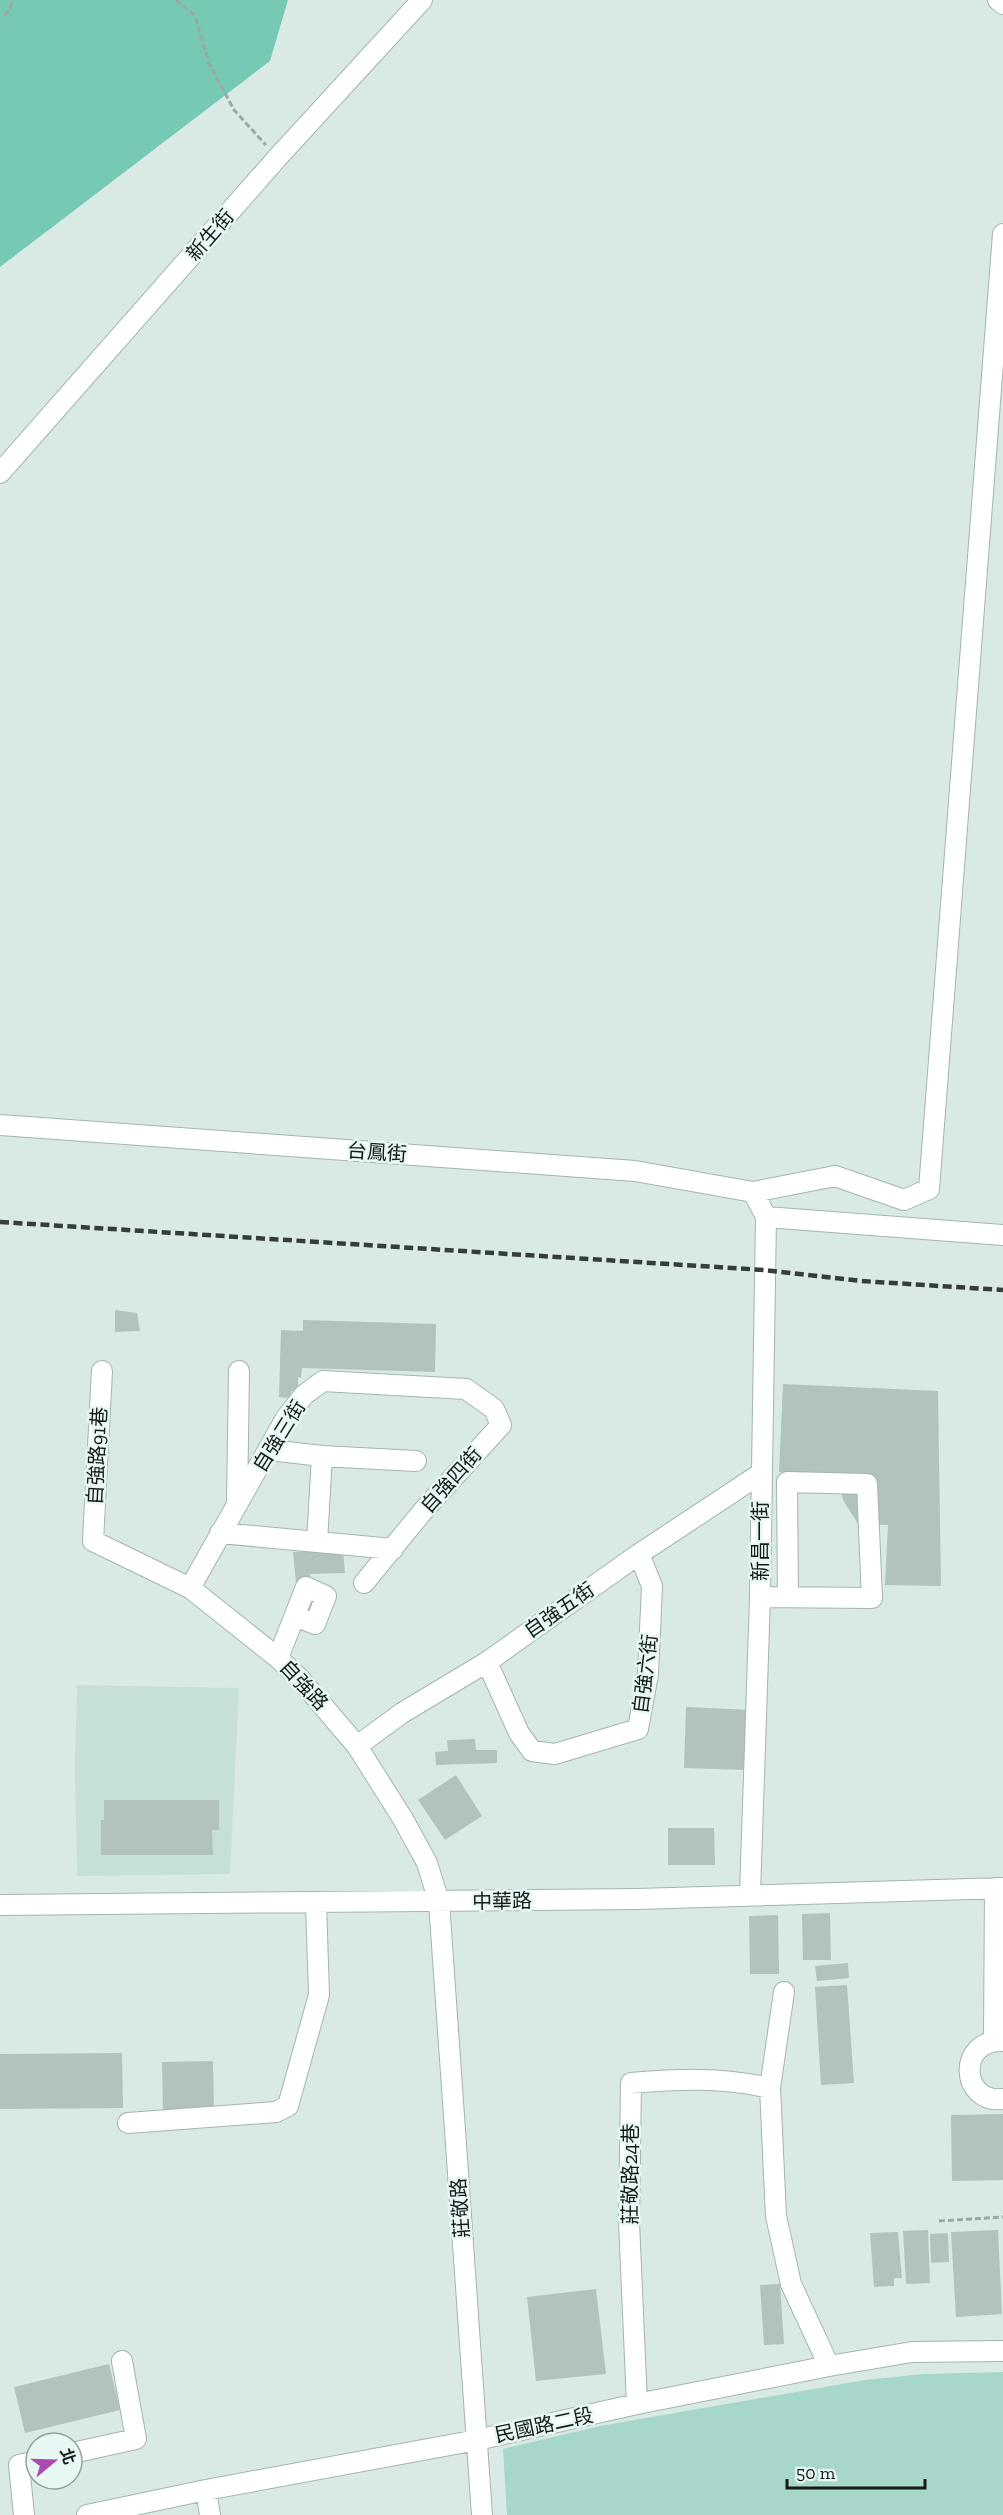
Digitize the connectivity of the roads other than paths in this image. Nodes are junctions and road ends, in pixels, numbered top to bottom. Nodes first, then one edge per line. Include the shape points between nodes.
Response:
1 (422, 0) edge
2 (998, 0) edge
3 (1003, 4) edge
4 (1003, 234) edge
5 (0, 472) edge
6 (0, 1125) edge
7 (753, 1192) junction
8 (766, 1217) junction
9 (1003, 1235) edge
10 (102, 1371) dead end
11 (239, 1371) dead end
12 (494, 1409) joint
13 (268, 1450) junction
14 (322, 1456) junction
15 (416, 1461) dead end
16 (760, 1474) junction
17 (237, 1505) junction
18 (220, 1533) junction
19 (93, 1541) joint
20 (317, 1542) junction
21 (393, 1549) junction
22 (639, 1554) junction
23 (364, 1583) dead end
24 (189, 1588) junction
25 (759, 1597) junction
26 (788, 1597) junction
27 (295, 1617) dead end
28 (279, 1658) junction
29 (487, 1662) junction
30 (357, 1746) junction
31 (999, 1888) edge
32 (750, 1894) junction
33 (439, 1902) junction
34 (316, 1903) junction
35 (0, 1905) edge
36 (784, 1992) dead end
37 (999, 2041) edge
38 (770, 2088) junction
39 (1003, 2099) edge
40 (128, 2122) dead end
41 (1003, 2351) edge
42 (122, 2361) dead end
43 (829, 2366) junction
44 (637, 2404) junction
45 (477, 2440) junction
46 (84, 2450) edge
47 (24, 2464) edge
48 (206, 2490) junction
49 (24, 2515) edge
50 (87, 2515) edge
51 (210, 2515) edge
52 (482, 2515) edge

1 - 5 street, 新生街
2 - 3 street
4 - 7 street via 928,1189 904,1200 835,1176
6 - 7 street, 台鳳街 via 635,1170
7 - 8 street, 新昌一街
8 - 9 street
8 - 16 street, 新昌一街
10 - 19 street, 自強路91巷
11 - 17 street
12 - 13 street, 自強三街 via 466,1389 323,1381 304,1395
12 - 21 street, 自強四街 via 501,1425
13 - 14 street
13 - 17 street, 自強三街
14 - 15 street
14 - 20 street
16 - 22 street, 自強五街
16 - 25 street, 新昌一街
17 - 18 street, 自強三街
18 - 20 street
18 - 24 street, 自強三街
19 - 24 street, 自強路
20 - 21 street
21 - 23 street, 自強四街
22 - 29 street, 自強五街
22 - 29 street, 自強六街 via 652,1586 648,1674 638,1729 555,1754 532,1751 519,1733
24 - 28 street, 自強路
25 - 26 street
25 - 32 street, 新昌一街
26 - 26 street via 872,1598 867,1484 787,1482
27 - 28 street
28 - 30 street, 自強路
29 - 30 street, 自強五街 via 402,1713
30 - 33 street, 自強路 via 427,1863
31 - 32 street, 中華路
31 - 37 street
32 - 33 street, 中華路
33 - 34 street, 中華路
33 - 45 street, 莊敬路
34 - 35 street, 中華路
34 - 40 street via 319,1995 288,2106 276,2112
36 - 38 street
37 - 39 street via 985,2044 974,2054 969,2067 978,2092
38 - 43 street via 776,2216 791,2284
38 - 44 street, 莊敬路24巷 via 700,2078 631,2083 629,2222
41 - 43 street, 民國路二段 via 912,2352
42 - 46 street via 136,2439
43 - 44 street, 民國路二段
44 - 45 street, 民國路二段
45 - 48 street, 民國路二段
45 - 52 street, 莊敬路
47 - 49 street via 18,2465
48 - 50 street, 民國路二段
48 - 51 street

